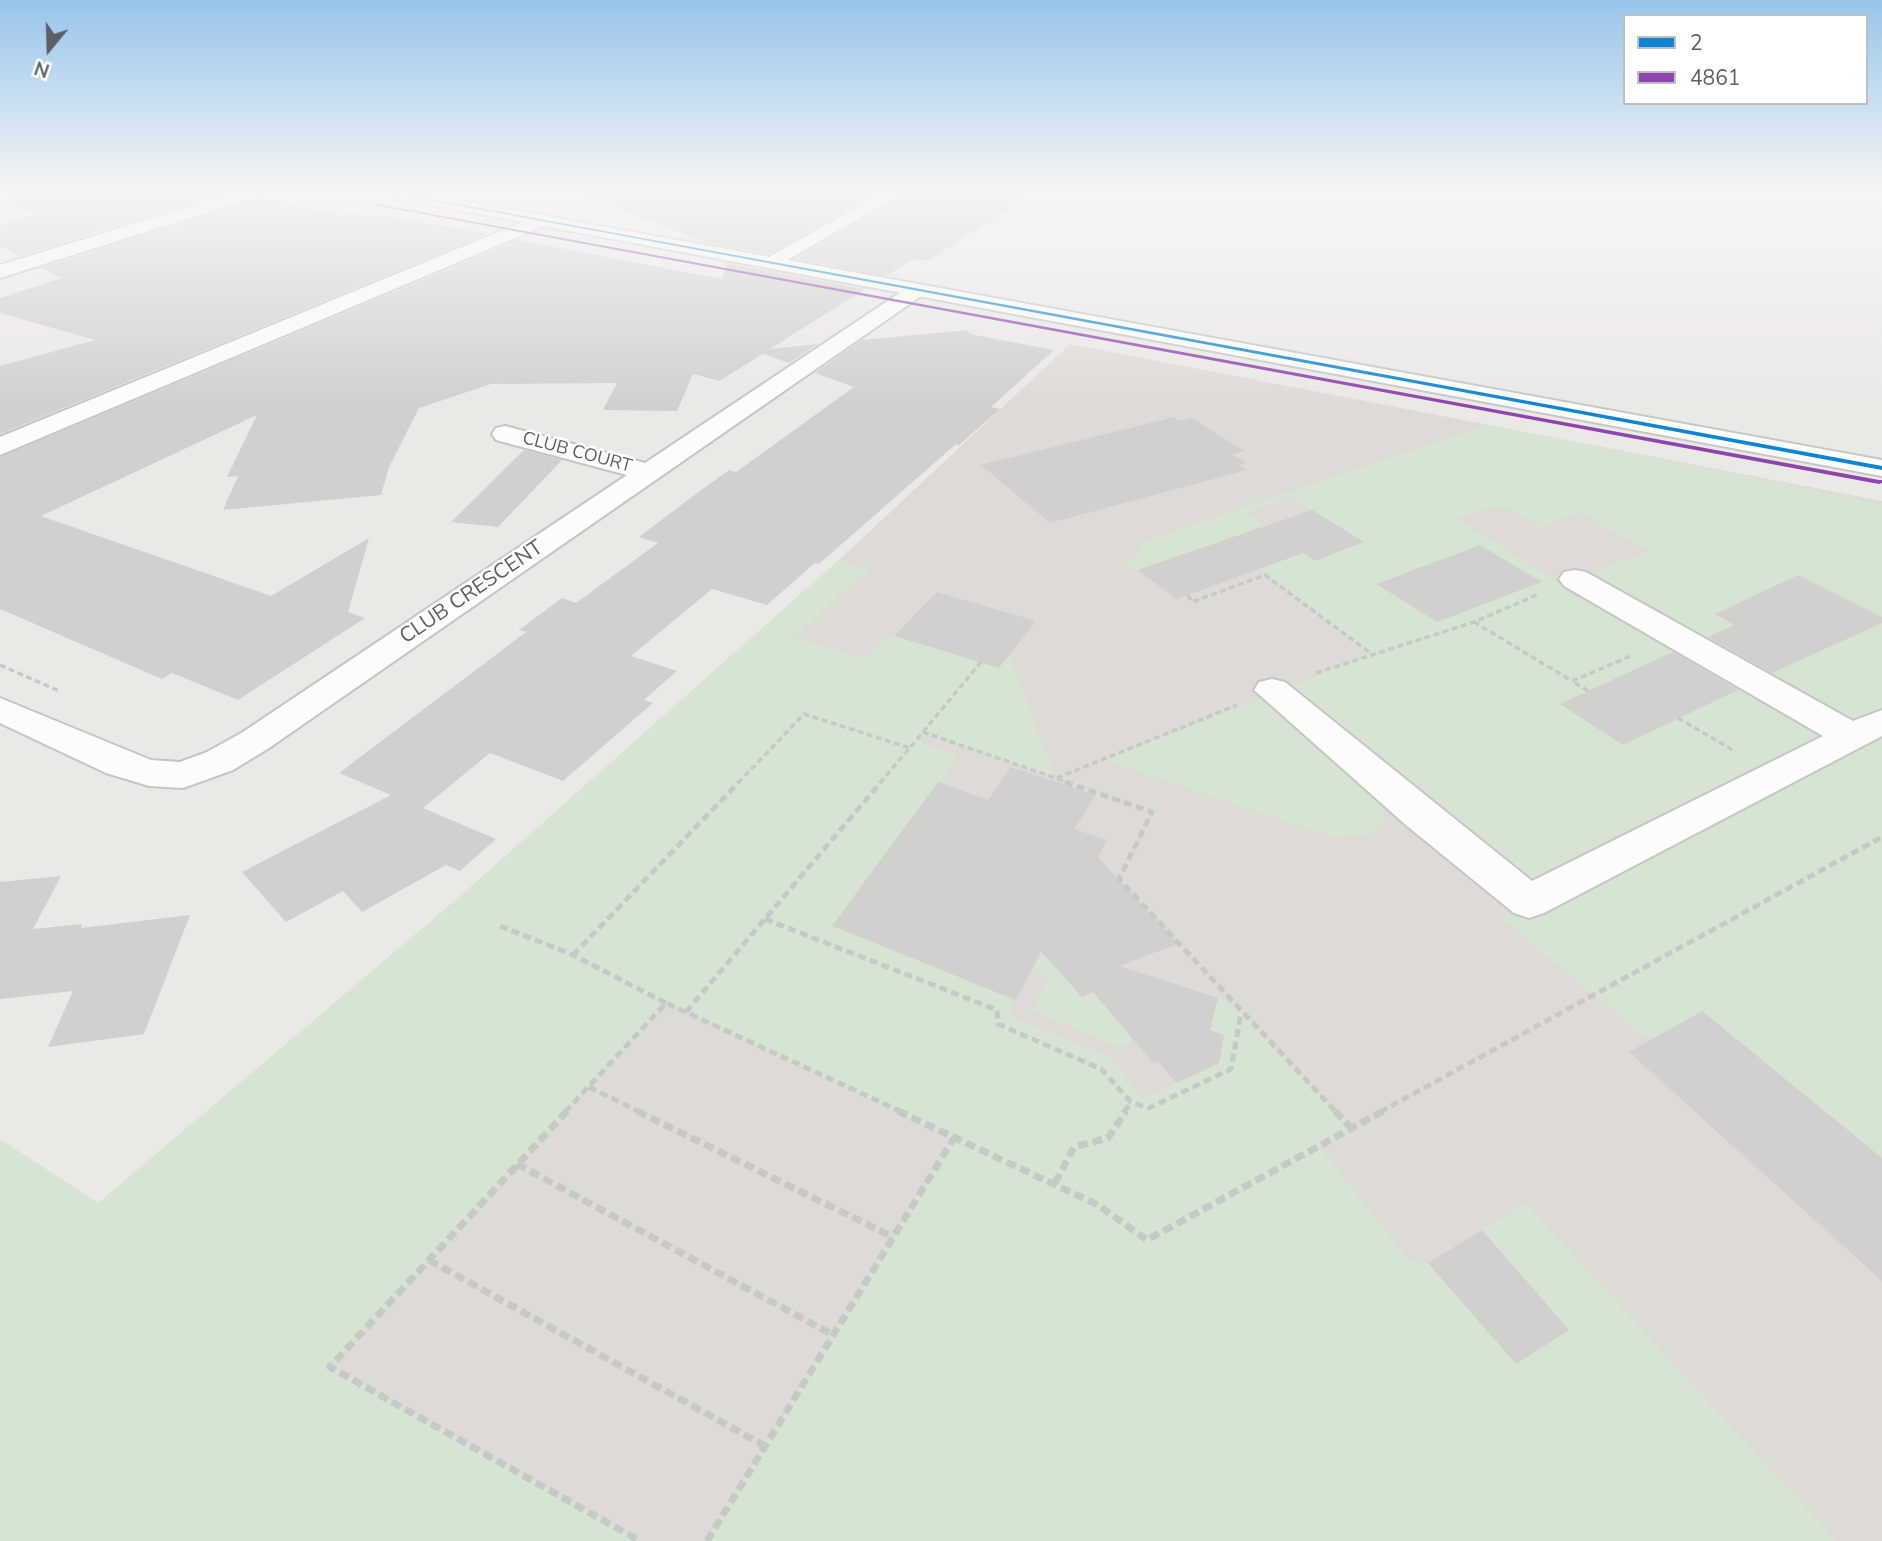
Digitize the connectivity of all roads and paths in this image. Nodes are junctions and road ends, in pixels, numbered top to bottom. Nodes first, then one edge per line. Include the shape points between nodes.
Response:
1 (32, 262) edge
2 (442, 262) edge
3 (770, 262) edge
4 (0, 272) edge
5 (917, 290) junction
6 (505, 434) dead end
7 (0, 447) edge
8 (1882, 468) edge
9 (649, 472) junction
10 (1575, 579) dead end
11 (1188, 595) dead end
12 (1474, 622) dead end
13 (1370, 653) dead end
14 (1638, 659) dead end
15 (981, 662) dead end
16 (0, 665) edge
17 (1572, 681) junction
18 (1272, 690) dead end
19 (1588, 691) dead end
20 (62, 692) dead end
21 (0, 709) edge
22 (1678, 718) dead end
23 (1867, 728) edge
24 (923, 732) junction
25 (909, 748) junction
26 (1776, 776) junction
27 (1882, 837) edge
28 (765, 919) junction
29 (500, 926) dead end
30 (573, 955) junction
31 (666, 1003) junction
32 (686, 1012) junction
33 (1241, 1012) junction
34 (589, 1087) junction
35 (1131, 1102) junction
36 (1351, 1128) junction
37 (954, 1139) junction
38 (517, 1164) junction
39 (1055, 1183) junction
40 (893, 1237) junction
41 (429, 1260) junction
42 (833, 1335) junction
43 (765, 1446) junction
44 (640, 1541) edge
45 (707, 1541) edge

1 - 4 street
2 - 7 street
3 - 5 street
5 - 8 street
5 - 9 street, CLUB CRESCENT
6 - 9 street, CLUB COURT
9 - 21 street, CLUB CRESCENT via 256,740 190,773 165,776 135,769
10 - 23 street
11 - 13 path via 1192,602 1265,575
12 - 17 path
14 - 17 path via 1628,655
15 - 24 path
16 - 20 path
17 - 19 path
18 - 26 street via 1529,902
22 - 26 path
23 - 26 street
24 - 25 path
24 - 33 path via 1152,812 1119,879
25 - 28 path
25 - 30 path via 804,713
27 - 36 path
28 - 32 path
28 - 35 path via 997,1010 998,1024 1101,1069
29 - 30 path
30 - 31 path
31 - 32 path
31 - 34 path
32 - 37 path
33 - 35 path via 1231,1069 1149,1108
33 - 36 path
34 - 38 path
34 - 40 path
35 - 39 path via 1108,1138 1074,1147
36 - 39 path via 1147,1240 1098,1205
37 - 39 path
37 - 40 path
38 - 41 path
38 - 42 path
40 - 42 path
41 - 43 path
41 - 44 path via 330,1367
42 - 43 path
43 - 45 path

